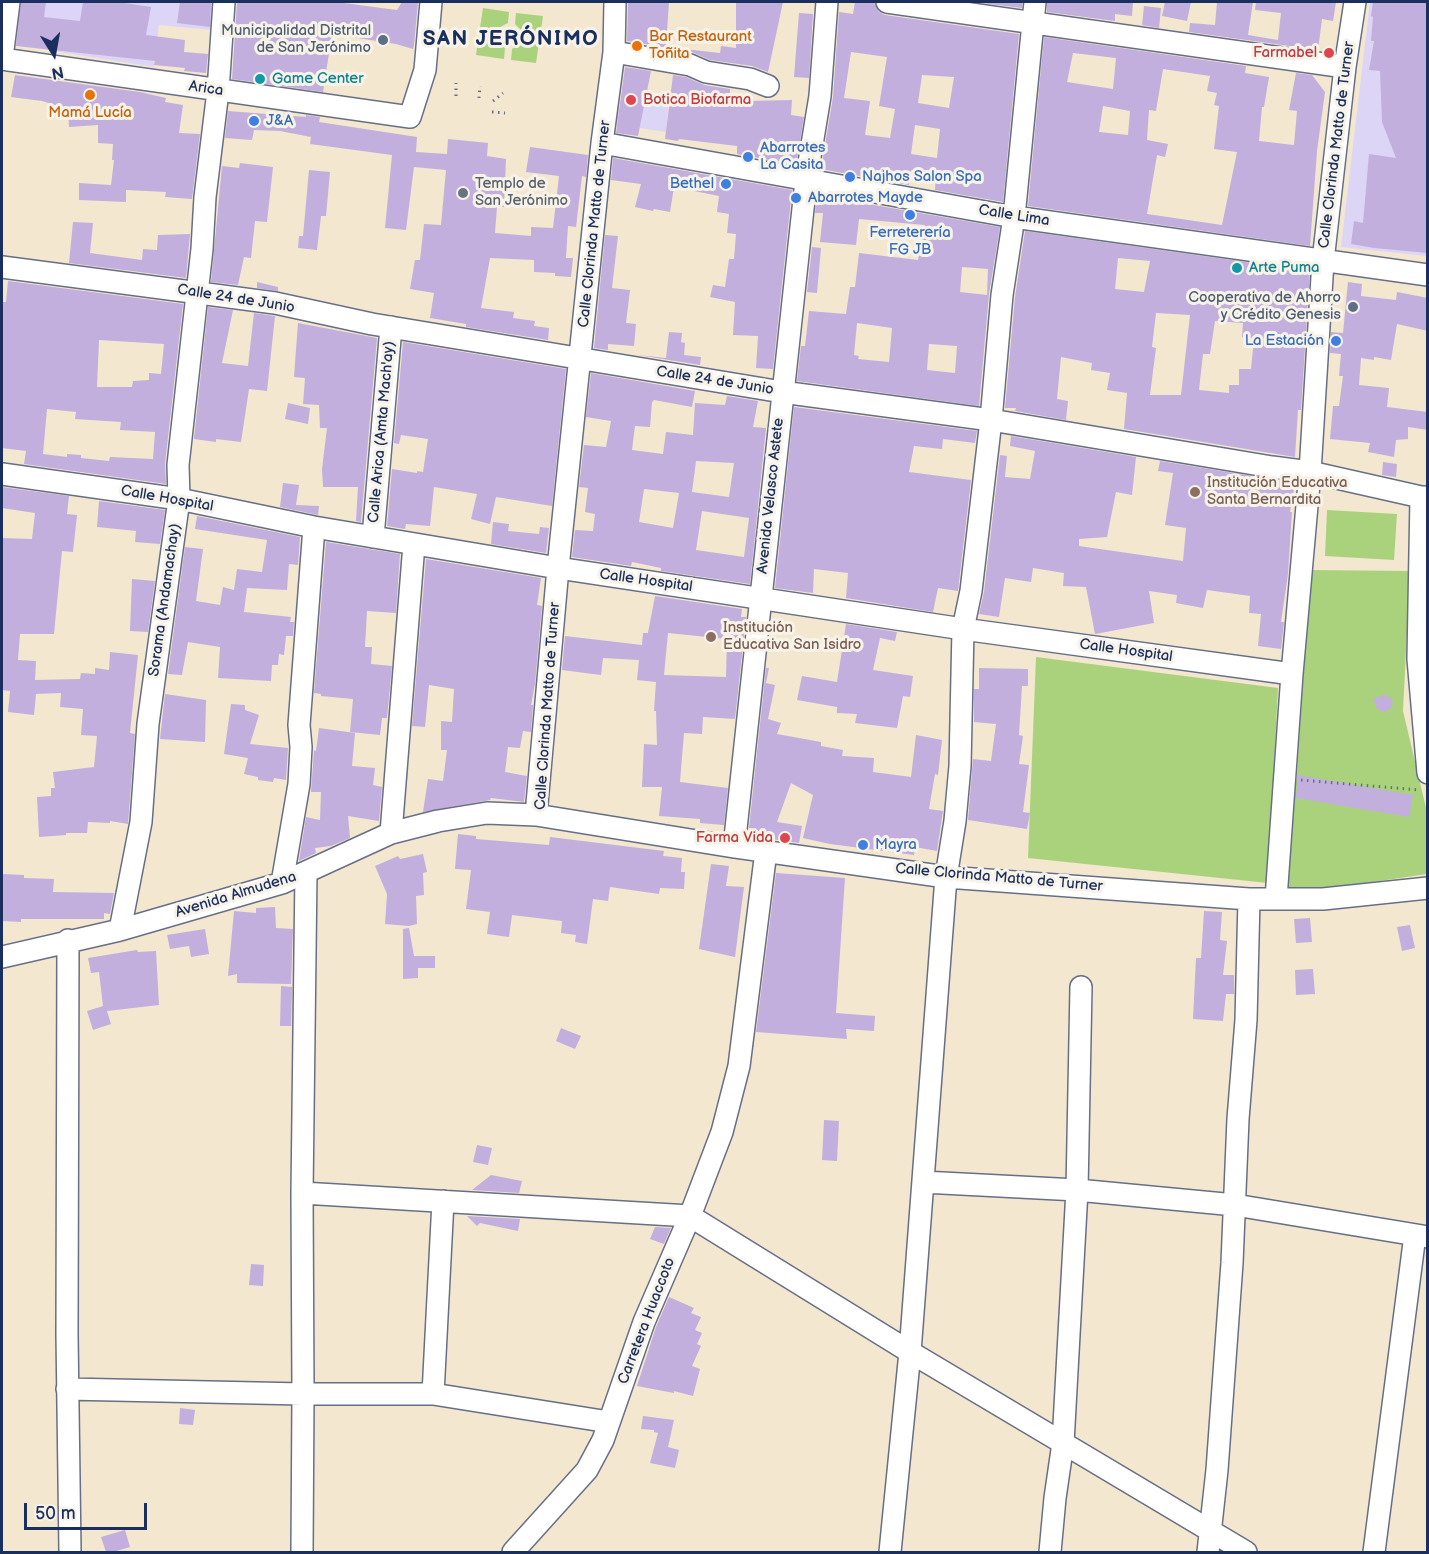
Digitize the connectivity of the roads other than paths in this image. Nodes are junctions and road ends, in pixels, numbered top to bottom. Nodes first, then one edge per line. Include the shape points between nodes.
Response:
1 (9, 2) edge
2 (224, 2) edge
3 (431, 2) edge
4 (615, 2) edge
5 (827, 2) edge
6 (888, 2) edge
7 (1355, 2) edge
8 (929, 4) edge
9 (1033, 11) edge
10 (614, 51) junction
11 (2, 58) edge
12 (1344, 67) junction
13 (768, 86) dead end
14 (218, 91) junction
15 (602, 143) junction
16 (806, 181) junction
17 (1014, 217) junction
18 (1323, 261) junction
19 (2, 267) edge
20 (1428, 275) edge
21 (196, 292) junction
22 (391, 327) junction
23 (581, 359) junction
24 (782, 392) junction
25 (991, 420) junction
26 (1310, 472) junction
27 (2, 474) edge
28 (1424, 497) edge
29 (179, 499) junction
30 (314, 527) junction
31 (373, 537) junction
32 (414, 544) junction
33 (558, 568) junction
34 (761, 597) junction
35 (963, 629) junction
36 (1292, 674) junction
37 (1424, 704) edge
38 (1428, 773) edge
39 (536, 816) junction
40 (392, 833) junction
41 (734, 847) junction
42 (766, 851) junction
43 (306, 872) junction
44 (946, 877) junction
45 (282, 883) junction
46 (1428, 888) edge
47 (1249, 899) junction
48 (1276, 899) junction
49 (120, 930) junction
50 (68, 940) junction
51 (2, 957) edge
52 (1081, 987) dead end
53 (923, 1182) junction
54 (1077, 1190) junction
55 (303, 1192) junction
56 (443, 1201) junction
57 (1234, 1205) junction
58 (690, 1216) junction
59 (1421, 1236) edge
60 (910, 1352) junction
61 (68, 1389) junction
62 (303, 1394) junction
63 (433, 1394) junction
64 (609, 1422) junction
65 (1063, 1443) junction
66 (1209, 1542) edge
67 (70, 1552) edge
68 (302, 1552) edge
69 (513, 1552) edge
70 (890, 1552) edge
71 (1050, 1552) edge
72 (1246, 1552) edge
73 (1374, 1552) edge

1 - 11 street
2 - 14 street, Sorama (Andamachay)
3 - 14 street, Arica via 425,70 410,117
4 - 10 street, Calle Clorinda Matto de Turner
5 - 16 street, Avenida Velasco Astete via 820,96
6 - 8 street
7 - 12 street, Calle Clorinda Matto de Turner
8 - 9 street
9 - 12 street
9 - 17 street
10 - 13 street via 690,65
10 - 15 street, Calle Clorinda Matto de Turner
11 - 14 street, Arica
12 - 18 street, Calle Clorinda Matto de Turner
14 - 21 street, Sorama (Andamachay)
15 - 16 street, Calle Lima
15 - 23 street, Calle Clorinda Matto de Turner
16 - 17 street, Calle Lima
16 - 24 street, Avenida Velasco Astete
17 - 18 street, Calle Lima
17 - 25 street via 1002,295
18 - 20 street, Calle Lima
18 - 26 street, Calle Clorinda Matto de Turner
19 - 21 street, Calle 24 de Junio
21 - 22 street, Calle 24 de Junio via 275,303
21 - 29 street, Sorama (Andamachay) via 178,465
22 - 23 street, Calle 24 de Junio
22 - 31 street, Calle Arica (Amta Mach'ay)
23 - 24 street, Calle 24 de Junio
23 - 33 street, Calle Clorinda Matto de Turner
24 - 25 street, Calle 24 de Junio
24 - 34 street, Avenida Velasco Astete
25 - 26 street, Calle 24 de Junio
25 - 35 street
26 - 28 street, Calle 24 de Junio
26 - 36 street, Calle Clorinda Matto de Turner
27 - 29 street, Calle Hospital
28 - 37 street via 1418,659
29 - 30 street, Calle Hospital
29 - 49 street, Sorama (Andamachay) via 148,724 141,822
30 - 31 street, Calle Hospital
30 - 45 street via 299,725 299,784
31 - 32 street, Calle Hospital
32 - 33 street, Calle Hospital
32 - 40 street
33 - 34 street, Calle Hospital
33 - 39 street, Calle Clorinda Matto de Turner
34 - 35 street, Calle Hospital
34 - 41 street, Avenida Velasco Astete
35 - 36 street, Calle Hospital
35 - 44 street via 960,766
36 - 48 street, Calle Clorinda Matto de Turner
37 - 38 street
39 - 40 street, Avenida Almudena via 487,813
39 - 41 street, Calle Clorinda Matto de Turner
40 - 43 street, Avenida Almudena
41 - 42 street, Calle Clorinda Matto de Turner
42 - 44 street, Calle Clorinda Matto de Turner
42 - 58 street, Carretera Huaccoto via 739,1066 722,1132
43 - 45 street, Avenida Almudena
43 - 55 street
44 - 47 street, Calle Clorinda Matto de Turner
44 - 53 street
45 - 49 street, Avenida Almudena
46 - 48 street, Calle Clorinda Matto de Turner via 1323,899
47 - 48 street, Calle Clorinda Matto de Turner
47 - 57 street
49 - 50 street, Avenida Almudena
50 - 51 street, Avenida Almudena
50 - 61 street
52 - 54 street
53 - 54 street
53 - 60 street
54 - 57 street
54 - 65 street
55 - 56 street
55 - 62 street
56 - 58 street
56 - 63 street
57 - 59 street
57 - 66 street
58 - 60 street
58 - 64 street, Carretera Huaccoto via 644,1322
59 - 73 street
60 - 65 street
60 - 70 street
61 - 62 street
61 - 67 street
62 - 63 street
62 - 68 street
63 - 64 street
64 - 69 street, Carretera Huaccoto via 587,1470
65 - 66 street
65 - 71 street
66 - 72 street

